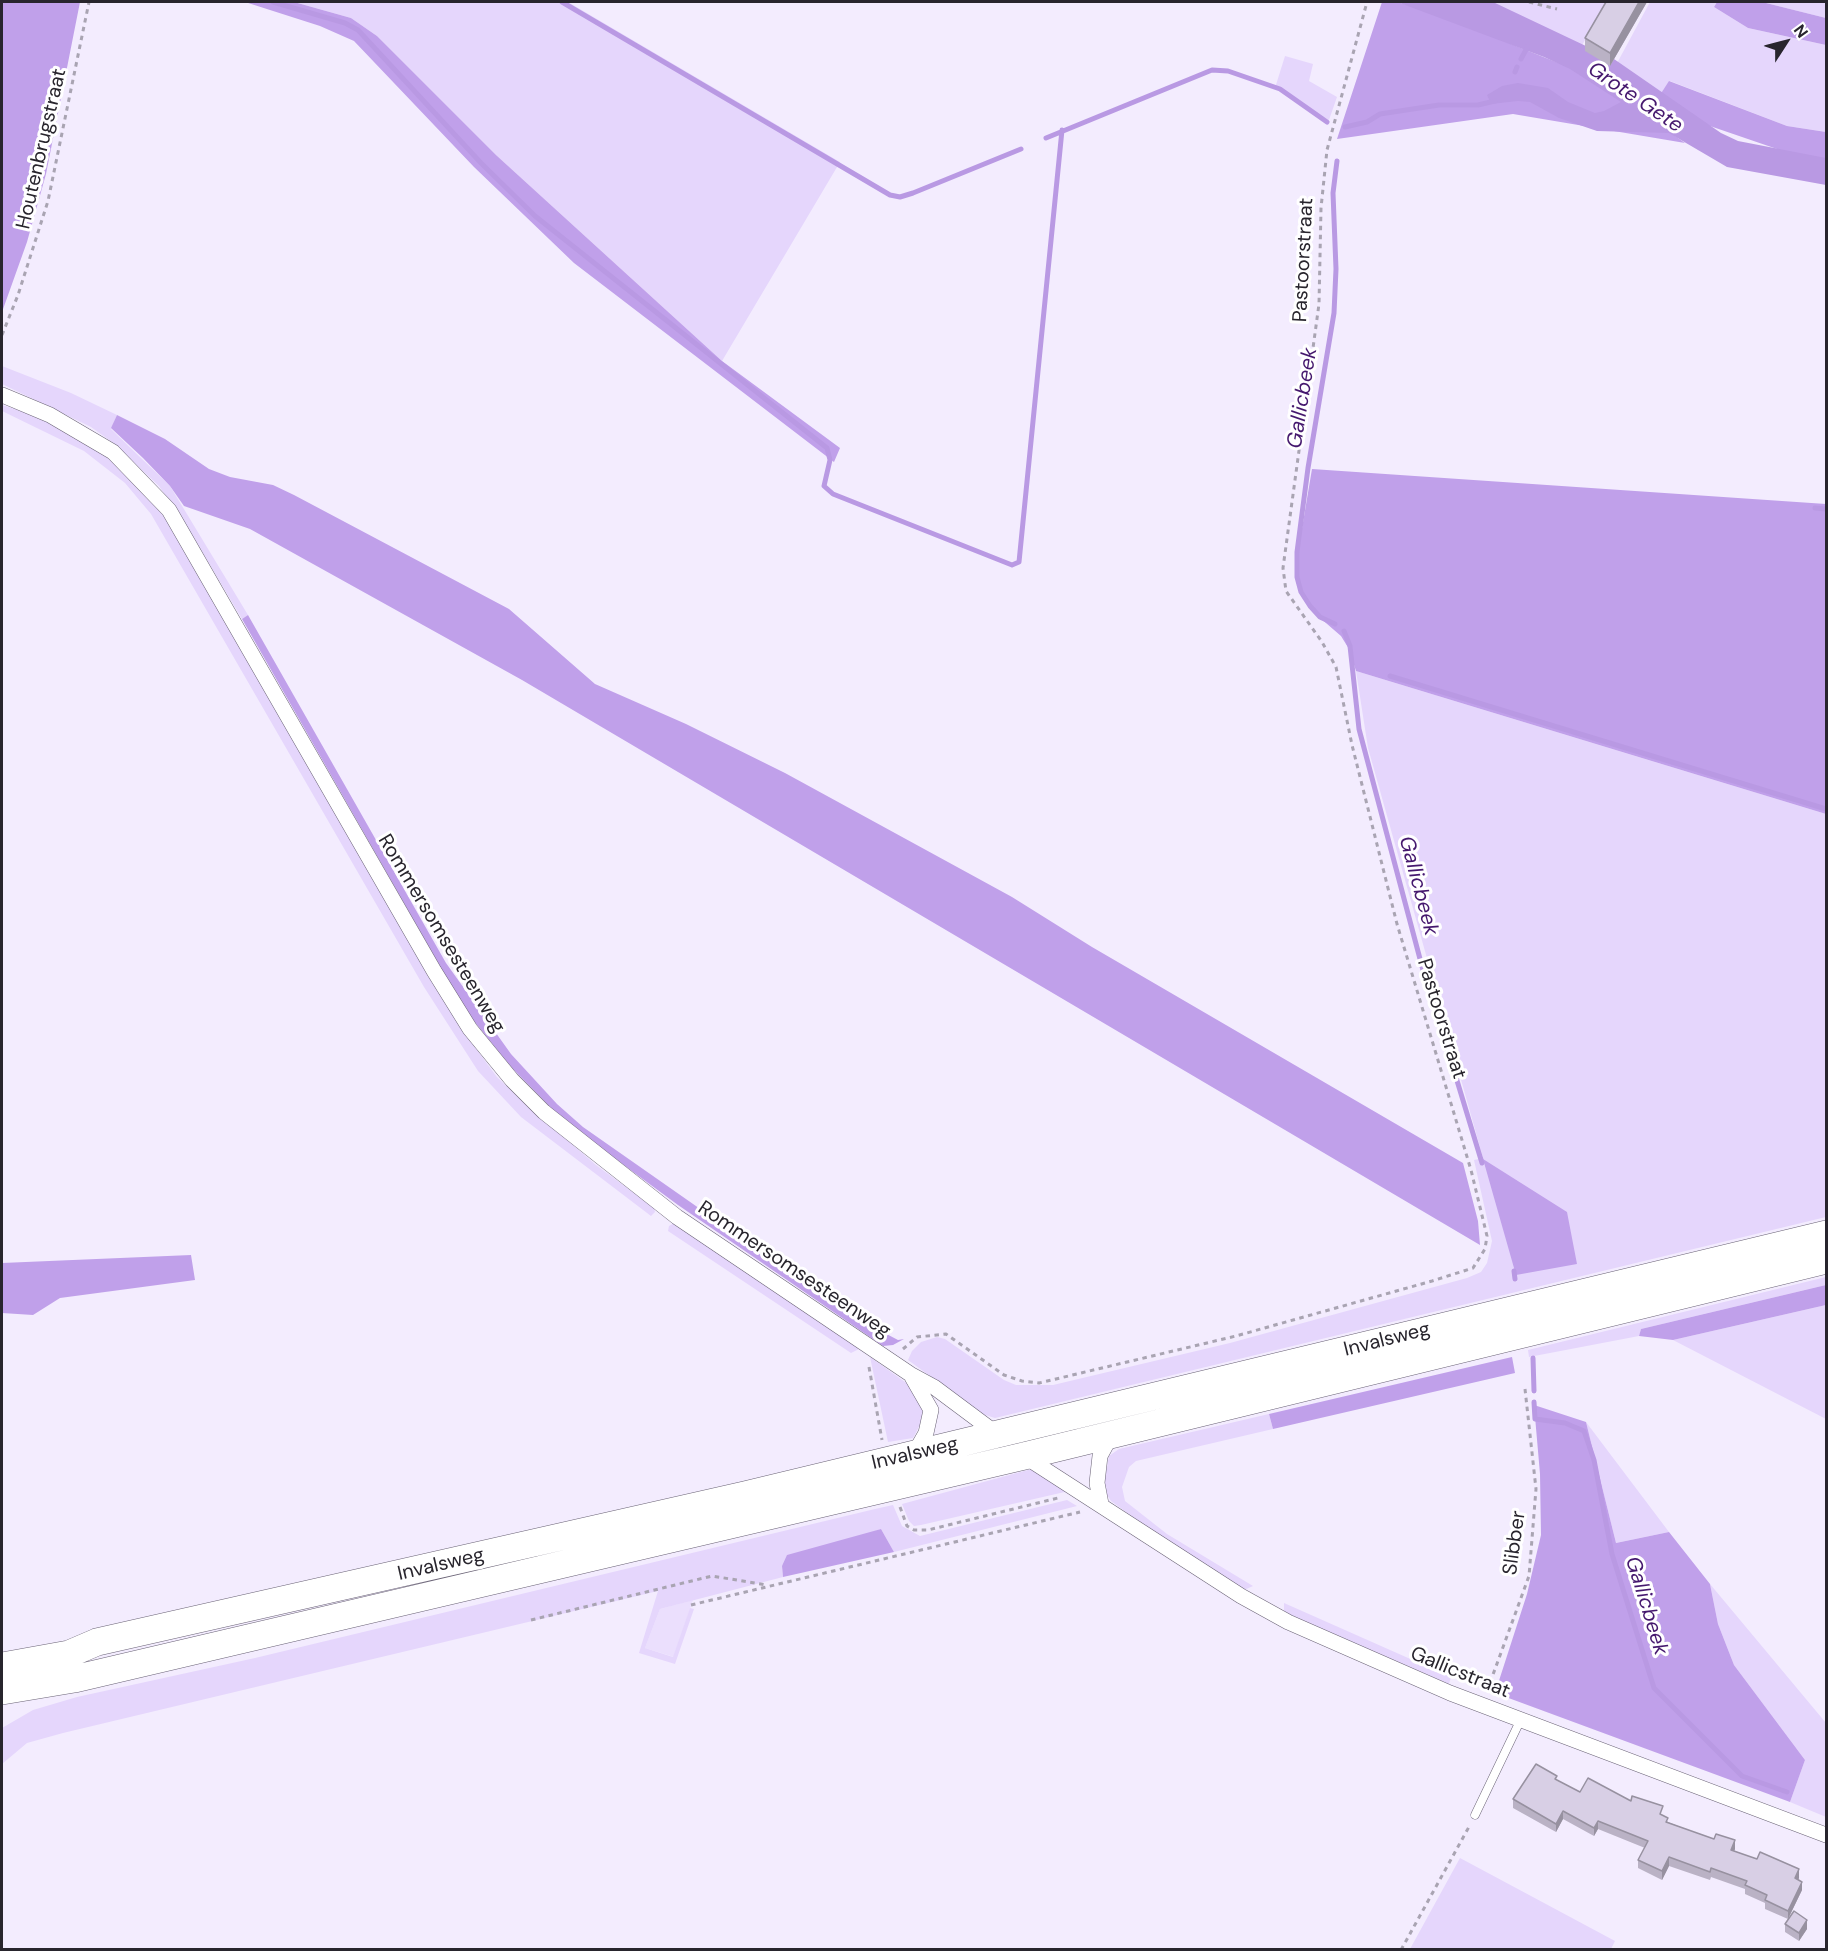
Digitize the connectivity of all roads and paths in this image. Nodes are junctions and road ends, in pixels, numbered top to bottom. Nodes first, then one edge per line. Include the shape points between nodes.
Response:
1 (89, 2) edge
2 (1367, 2) edge
3 (1528, 2) edge
4 (1557, 9) dead end
5 (2, 335) edge
6 (2, 395) edge
7 (1827, 1234) edge
8 (1827, 1260) edge
9 (866, 1342) junction
10 (891, 1360) junction
11 (910, 1374) junction
12 (1525, 1389) dead end
13 (998, 1434) junction
14 (1112, 1434) junction
15 (882, 1443) dead end
16 (914, 1454) junction
17 (1024, 1456) junction
18 (1101, 1504) junction
19 (769, 1586) junction
20 (691, 1605) dead end
21 (531, 1620) dead end
22 (97, 1642) junction
23 (2, 1647) edge
24 (2, 1666) edge
25 (74, 1679) junction
26 (2, 1691) edge
27 (1486, 1696) dead end
28 (2, 1707) edge
29 (1521, 1719) junction
30 (1475, 1815) joint
31 (1827, 1835) edge
32 (1401, 1950) edge

1 - 5 path, Houtenbrugstraat via 48,201
2 - 10 path, Pastoorstraat via 1327,150 1319,304 1282,568 1286,591 1336,668 1397,924 1471,1170 1487,1236 1485,1249 1473,1268 1432,1281 1236,1336 1040,1383 1004,1375 946,1334 917,1337
3 - 4 path
6 - 9 street, Rommersomsesteenweg via 50,415 113,452 168,510 434,971 470,1029 505,1072 544,1112 677,1217
7 - 13 highway, Invalsweg
8 - 14 highway, Invalsweg
9 - 10 street, Rommersomsesteenweg
9 - 15 path
10 - 11 street, Rommersomsesteenweg
11 - 13 street, Rommersomsesteenweg
11 - 16 street, Rommersomsesteenweg via 931,1410 926,1433
12 - 27 path, Slibber via 1536,1489 1529,1576
13 - 16 highway, Invalsweg
14 - 17 highway, Invalsweg
14 - 18 street via 1100,1456 1097,1483
16 - 22 highway, Invalsweg
17 - 18 street, Gallicstraat
17 - 25 highway, Invalsweg
18 - 19 path
18 - 29 street, Gallicstraat via 1241,1596 1288,1622 1450,1693
19 - 20 path
19 - 21 path via 712,1576
22 - 23 highway via 67,1640
22 - 24 highway, Invalsweg via 69,1654
25 - 26 highway, Invalsweg
25 - 28 highway via 54,1691
29 - 30 lane
29 - 31 street, Gallicstraat
30 - 32 path

